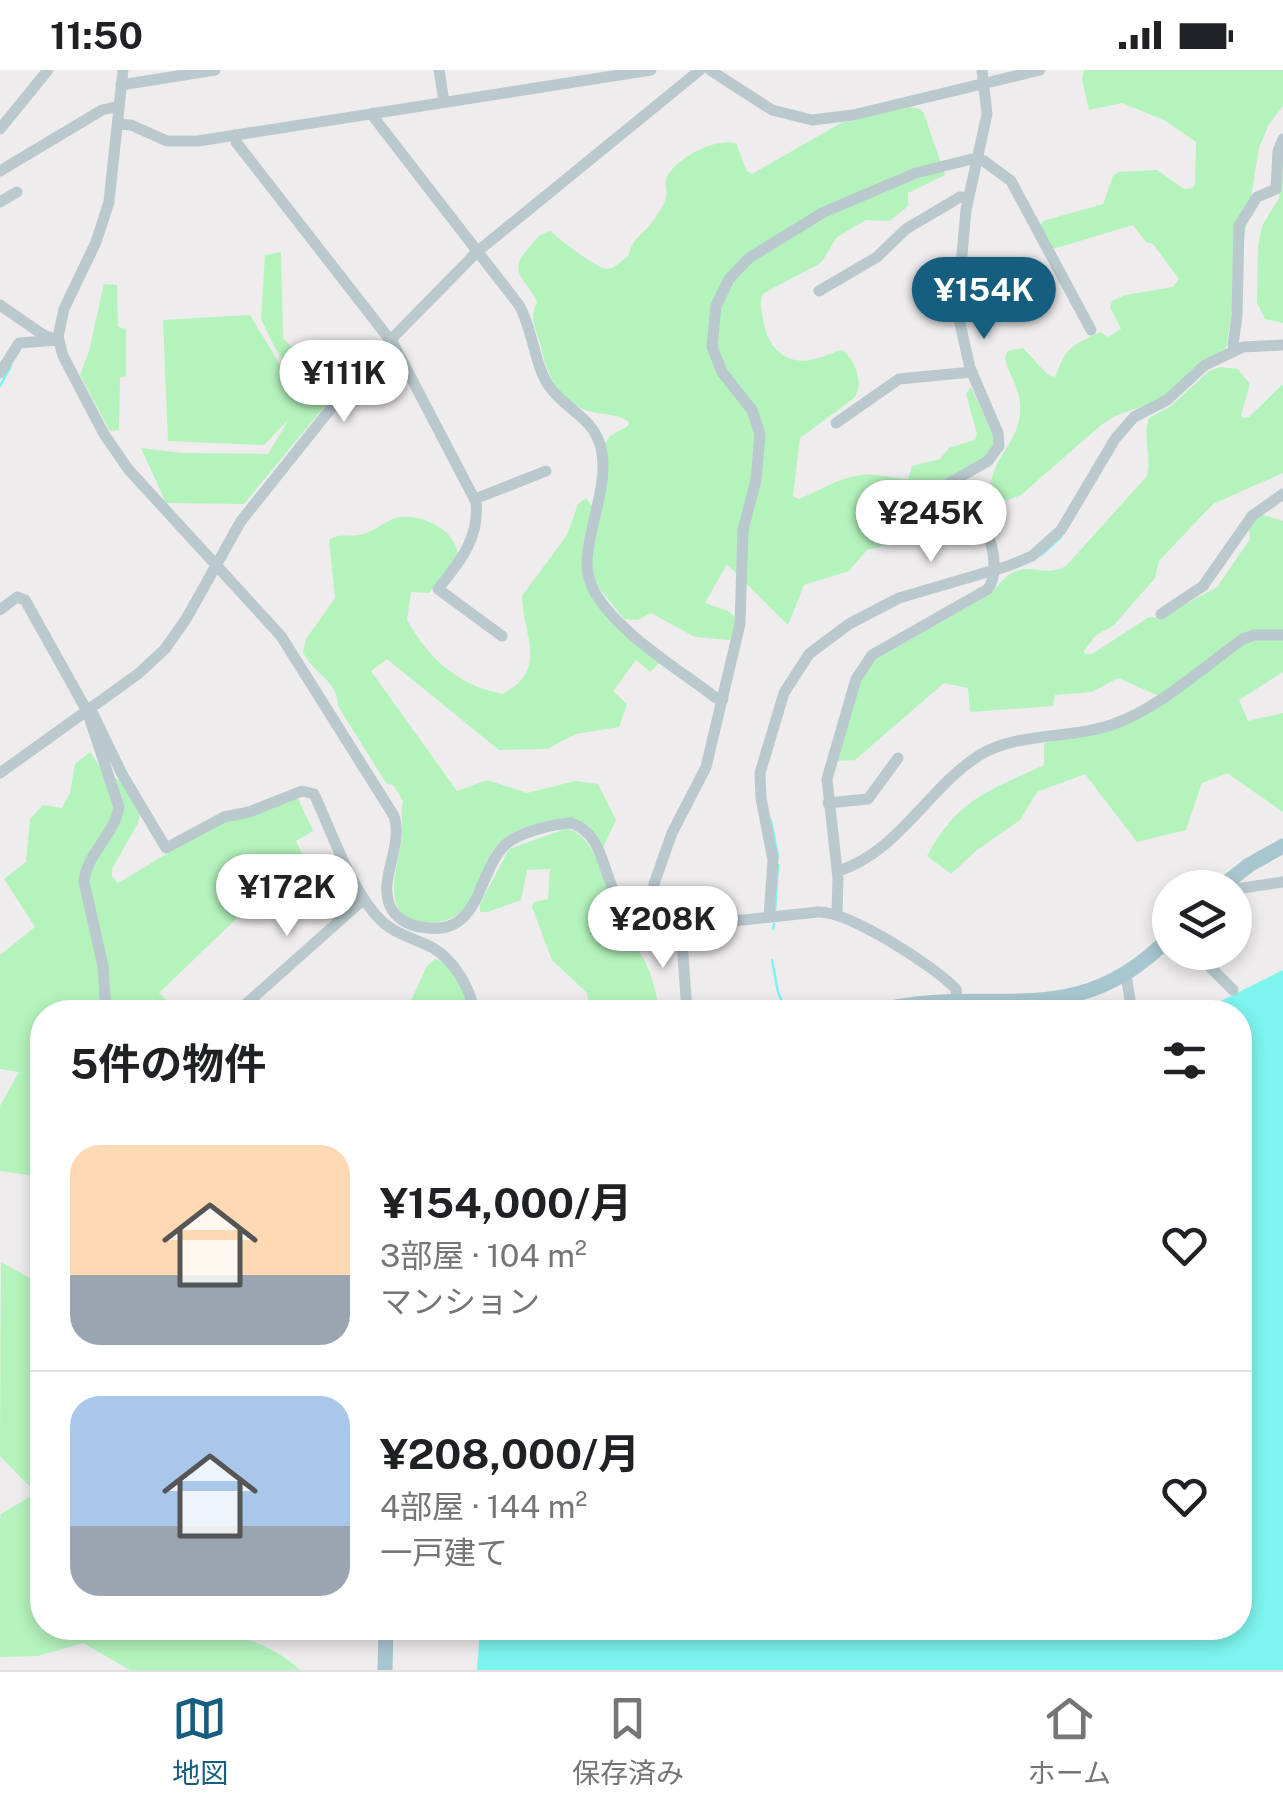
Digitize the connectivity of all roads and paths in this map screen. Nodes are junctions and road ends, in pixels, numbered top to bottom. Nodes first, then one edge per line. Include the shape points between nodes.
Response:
1 (48, 70) edge
2 (123, 70) edge
3 (215, 70) edge
4 (439, 70) edge
5 (651, 70) edge
6 (700, 70) edge
7 (710, 70) edge
8 (1040, 70) edge
9 (983, 76) edge
10 (121, 84) junction
11 (444, 102) junction
12 (119, 106) junction
13 (374, 113) junction
14 (118, 124) junction
15 (0, 129) edge
16 (234, 135) junction
17 (1283, 139) edge
18 (977, 160) junction
19 (0, 171) edge
20 (17, 192) dead end
21 (968, 198) junction
22 (0, 202) edge
23 (478, 251) junction
24 (819, 291) dead end
25 (0, 306) edge
26 (1091, 330) dead end
27 (59, 340) junction
28 (391, 340) junction
29 (1283, 345) edge
30 (1235, 350) junction
31 (972, 372) junction
32 (0, 373) edge
33 (836, 424) dead end
34 (546, 471) dead end
35 (1283, 494) edge
36 (475, 499) junction
37 (216, 564) junction
38 (994, 570) junction
39 (0, 610) edge
40 (1162, 614) dead end
41 (1283, 635) edge
42 (502, 636) dead end
43 (723, 699) junction
44 (86, 712) junction
45 (898, 758) dead end
46 (0, 774) edge
47 (828, 803) junction
48 (1283, 846) edge
49 (1250, 870) edge
50 (838, 871) junction
51 (1283, 882) edge
52 (1252, 885) edge
53 (364, 899) junction
54 (392, 911) junction
55 (837, 913) junction
56 (770, 917) junction
57 (382, 922) junction
58 (653, 926) junction
59 (681, 927) junction
60 (1152, 953) edge
61 (1213, 970) edge
62 (1126, 975) junction
63 (1233, 990) dead end
64 (105, 1000) edge
65 (249, 1000) edge
66 (471, 1000) edge
67 (686, 1000) edge
68 (957, 1000) edge
69 (1044, 1000) edge
70 (1130, 1000) edge
71 (386, 1640) edge
72 (385, 1670) edge

1 - 15 street
2 - 10 street
3 - 10 street
4 - 11 street
5 - 11 street
6 - 23 street
7 - 9 street via 772,110 812,120
8 - 9 street
9 - 18 street via 987,114
10 - 12 street
11 - 13 street
12 - 14 street
12 - 19 street
13 - 16 street
13 - 23 street
14 - 16 street via 173,142
14 - 27 street via 106,216 68,298
16 - 28 street
17 - 30 street via 1276,188 1258,197 1239,226
18 - 21 street
18 - 26 street via 1011,181
18 - 43 street via 916,173 824,212 749,258 722,292 712,347 758,421 760,446 743,530 739,635
20 - 22 street
21 - 24 street via 913,224 878,257
21 - 31 street via 957,298
23 - 28 street
23 - 43 street via 526,317 552,391 598,438 602,468 587,562 597,596 640,639
25 - 27 street
27 - 32 street via 16,345
27 - 37 street via 72,377 119,458
28 - 36 street
28 - 37 street via 241,522
29 - 30 street
30 - 38 street via 1127,424 1052,540 1032,556
31 - 33 street via 898,379
31 - 38 street via 998,433 997,452 907,510 955,506 976,514
34 - 36 street
35 - 40 street via 1252,516 1203,586
36 - 42 street via 467,551 438,589
37 - 44 street via 165,649
37 - 54 street via 290,648 394,816
38 - 47 street via 988,590 866,662 829,772
38 - 56 street via 865,614 820,644 791,679 760,773 774,860
39 - 44 street via 17,597 25,600
41 - 50 street via 1243,639 1115,724 990,749 904,829
43 - 58 street via 706,768 654,884
44 - 46 street
44 - 53 street via 94,714 166,848 224,817 306,790 314,794
44 - 64 street via 119,807 85,868
45 - 47 street via 867,799
47 - 50 street
48 - 49 main road
50 - 55 street
51 - 52 street
53 - 57 street
53 - 65 street
54 - 57 street
54 - 58 street via 422,928 449,925 472,908 505,845 571,823 589,834 621,905
55 - 56 street
55 - 68 street via 932,966 956,989
56 - 59 street
57 - 66 street via 448,961
58 - 59 street
59 - 67 street
60 - 62 main road
61 - 63 street
62 - 69 main road
62 - 70 street
71 - 72 main road

